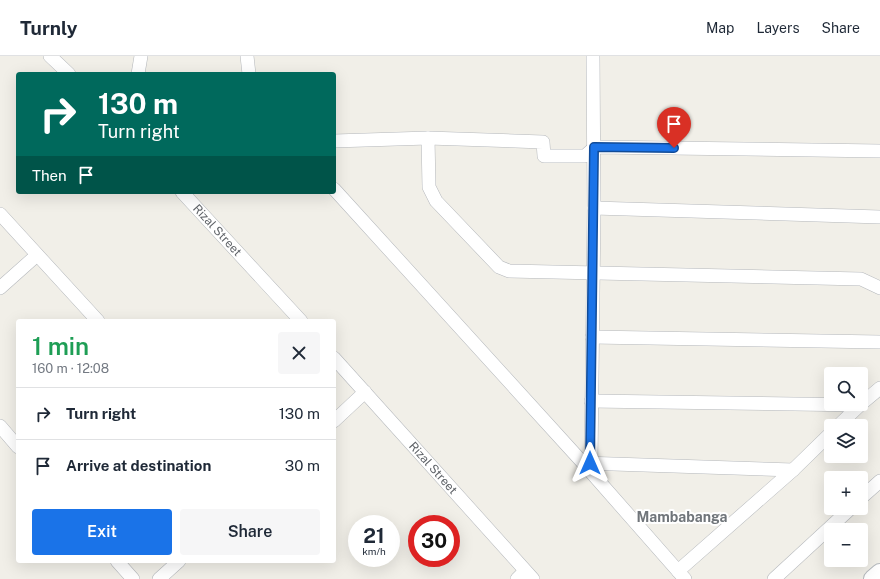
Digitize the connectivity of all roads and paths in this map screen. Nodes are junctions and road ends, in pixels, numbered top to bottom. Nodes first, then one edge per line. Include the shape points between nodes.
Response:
1 (50, 56) edge
2 (141, 56) edge
3 (247, 56) edge
4 (593, 56) edge
5 (67, 72) edge
6 (138, 72) edge
7 (249, 72) edge
8 (428, 138) junction
9 (336, 141) edge
10 (594, 147) junction
11 (880, 151) edge
12 (336, 191) edge
13 (184, 194) edge
14 (594, 208) junction
15 (0, 214) edge
16 (880, 217) edge
17 (37, 255) junction
18 (593, 274) junction
19 (0, 288) edge
20 (880, 288) edge
21 (96, 319) edge
22 (298, 319) edge
23 (592, 337) junction
24 (880, 342) edge
25 (336, 360) edge
26 (880, 388) edge
27 (365, 392) junction
28 (868, 398) edge
29 (591, 401) junction
30 (824, 404) edge
31 (853, 411) edge
32 (336, 419) edge
33 (845, 419) edge
34 (0, 426) edge
35 (824, 440) edge
36 (16, 445) edge
37 (587, 463) junction
38 (793, 470) junction
39 (880, 481) edge
40 (868, 492) edge
41 (843, 515) edge
42 (119, 563) edge
43 (177, 563) edge
44 (880, 573) edge
45 (681, 575) edge
46 (525, 576) edge
47 (133, 579) edge
48 (159, 579) edge
49 (774, 579) edge
50 (873, 579) edge

1 - 5 street
2 - 6 street
3 - 7 street
4 - 10 street
8 - 9 street
8 - 10 street via 543,142 544,156 585,156
8 - 18 street via 429,187 432,194 499,268 525,273
10 - 11 street
10 - 14 street
12 - 37 street
13 - 22 street, Rizal Street
14 - 16 street
14 - 18 street
15 - 17 street
17 - 19 street
17 - 21 street
18 - 20 street via 861,278
18 - 23 street
23 - 24 street
23 - 29 street
25 - 27 street, Rizal Street
26 - 28 street
27 - 32 street
27 - 46 street, Rizal Street
29 - 30 street
29 - 37 street
31 - 33 street
34 - 36 street
35 - 38 street
37 - 38 street
37 - 45 street
38 - 45 street
39 - 40 street
41 - 49 street
42 - 47 street
43 - 48 street
44 - 50 street

